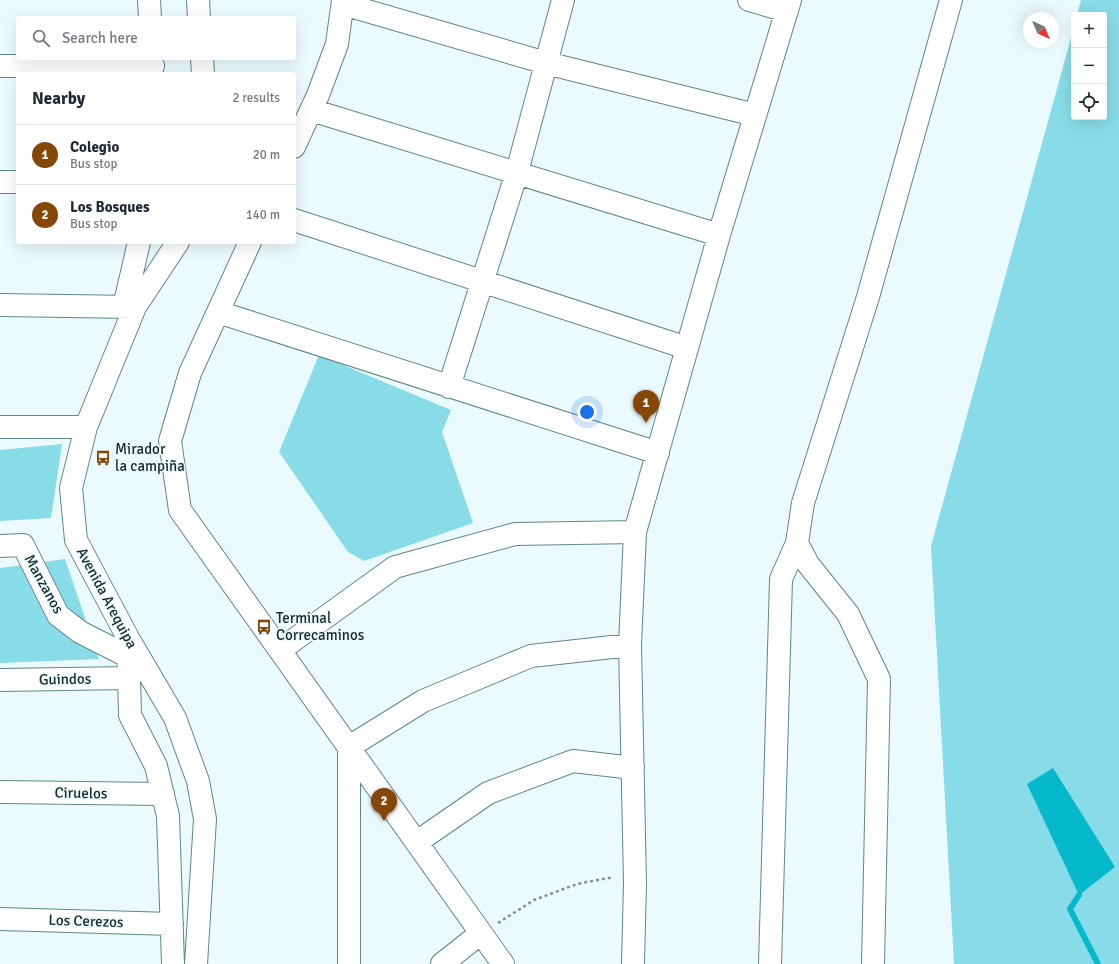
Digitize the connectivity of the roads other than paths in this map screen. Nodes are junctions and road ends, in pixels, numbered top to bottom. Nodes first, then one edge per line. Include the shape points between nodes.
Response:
1 (149, 0) edge
2 (198, 0) edge
3 (563, 0) edge
4 (749, 0) edge
5 (951, 0) edge
6 (343, 2) edge
7 (788, 6) edge
8 (150, 16) edge
9 (199, 16) edge
10 (202, 60) edge
11 (546, 63) junction
12 (0, 66) edge
13 (152, 66) edge
14 (203, 72) edge
15 (311, 110) junction
16 (755, 116) junction
17 (296, 143) edge
18 (517, 172) junction
19 (0, 182) edge
20 (16, 182) edge
21 (296, 221) edge
22 (718, 235) junction
23 (139, 244) edge
24 (176, 244) edge
25 (249, 244) edge
26 (482, 282) junction
27 (0, 305) edge
28 (129, 307) junction
29 (218, 312) junction
30 (687, 348) junction
31 (449, 387) junction
32 (0, 427) edge
33 (86, 427) junction
34 (658, 453) junction
35 (635, 532) junction
36 (797, 543) junction
37 (0, 546) edge
38 (630, 645) junction
39 (280, 650) junction
40 (129, 658) junction
41 (0, 680) edge
42 (349, 747) junction
43 (633, 768) junction
44 (0, 792) edge
45 (163, 794) junction
46 (417, 842) junction
47 (0, 919) edge
48 (172, 924) junction
49 (482, 933) junction
50 (173, 964) edge
51 (196, 964) edge
52 (349, 964) edge
53 (442, 964) edge
54 (504, 964) edge
55 (633, 964) edge
56 (770, 964) edge
57 (873, 964) edge

1 - 8 street
2 - 9 street
3 - 11 street
4 - 7 street
5 - 36 street via 868,297 803,503
6 - 11 street
6 - 15 street via 337,44
7 - 16 street
10 - 14 street
11 - 16 street
11 - 18 street
12 - 13 street
15 - 17 street
15 - 18 street
16 - 22 street
18 - 22 street
18 - 26 street
19 - 20 street
21 - 26 street
22 - 30 street
23 - 28 street
24 - 28 street, Avenida Arequipa
25 - 29 street
26 - 30 street
26 - 31 street
27 - 28 street
28 - 33 street, Avenida Arequipa
29 - 31 street
29 - 39 street via 190,373 170,441 180,510
30 - 34 street
31 - 34 street
32 - 33 street
33 - 40 street, Avenida Arequipa via 71,488 76,540
34 - 35 street
35 - 38 street
35 - 39 street via 515,534 395,567
36 - 56 street via 781,578
36 - 57 street via 808,564 848,614 879,679
37 - 40 street, Manzanos via 23,545 58,615 80,632
38 - 42 street via 531,656 423,701
38 - 43 street
39 - 42 street
40 - 41 street, Guindos
40 - 45 street via 130,715 156,766
40 - 51 street, Avenida Arequipa via 175,718 198,781 205,819
42 - 46 street
42 - 52 street
43 - 46 street via 573,762 488,793
43 - 55 street via 636,883
44 - 45 street, Ciruelos
45 - 48 street via 168,816
46 - 49 street
47 - 48 street, Los Cerezos
48 - 50 street
49 - 53 street
49 - 54 street

